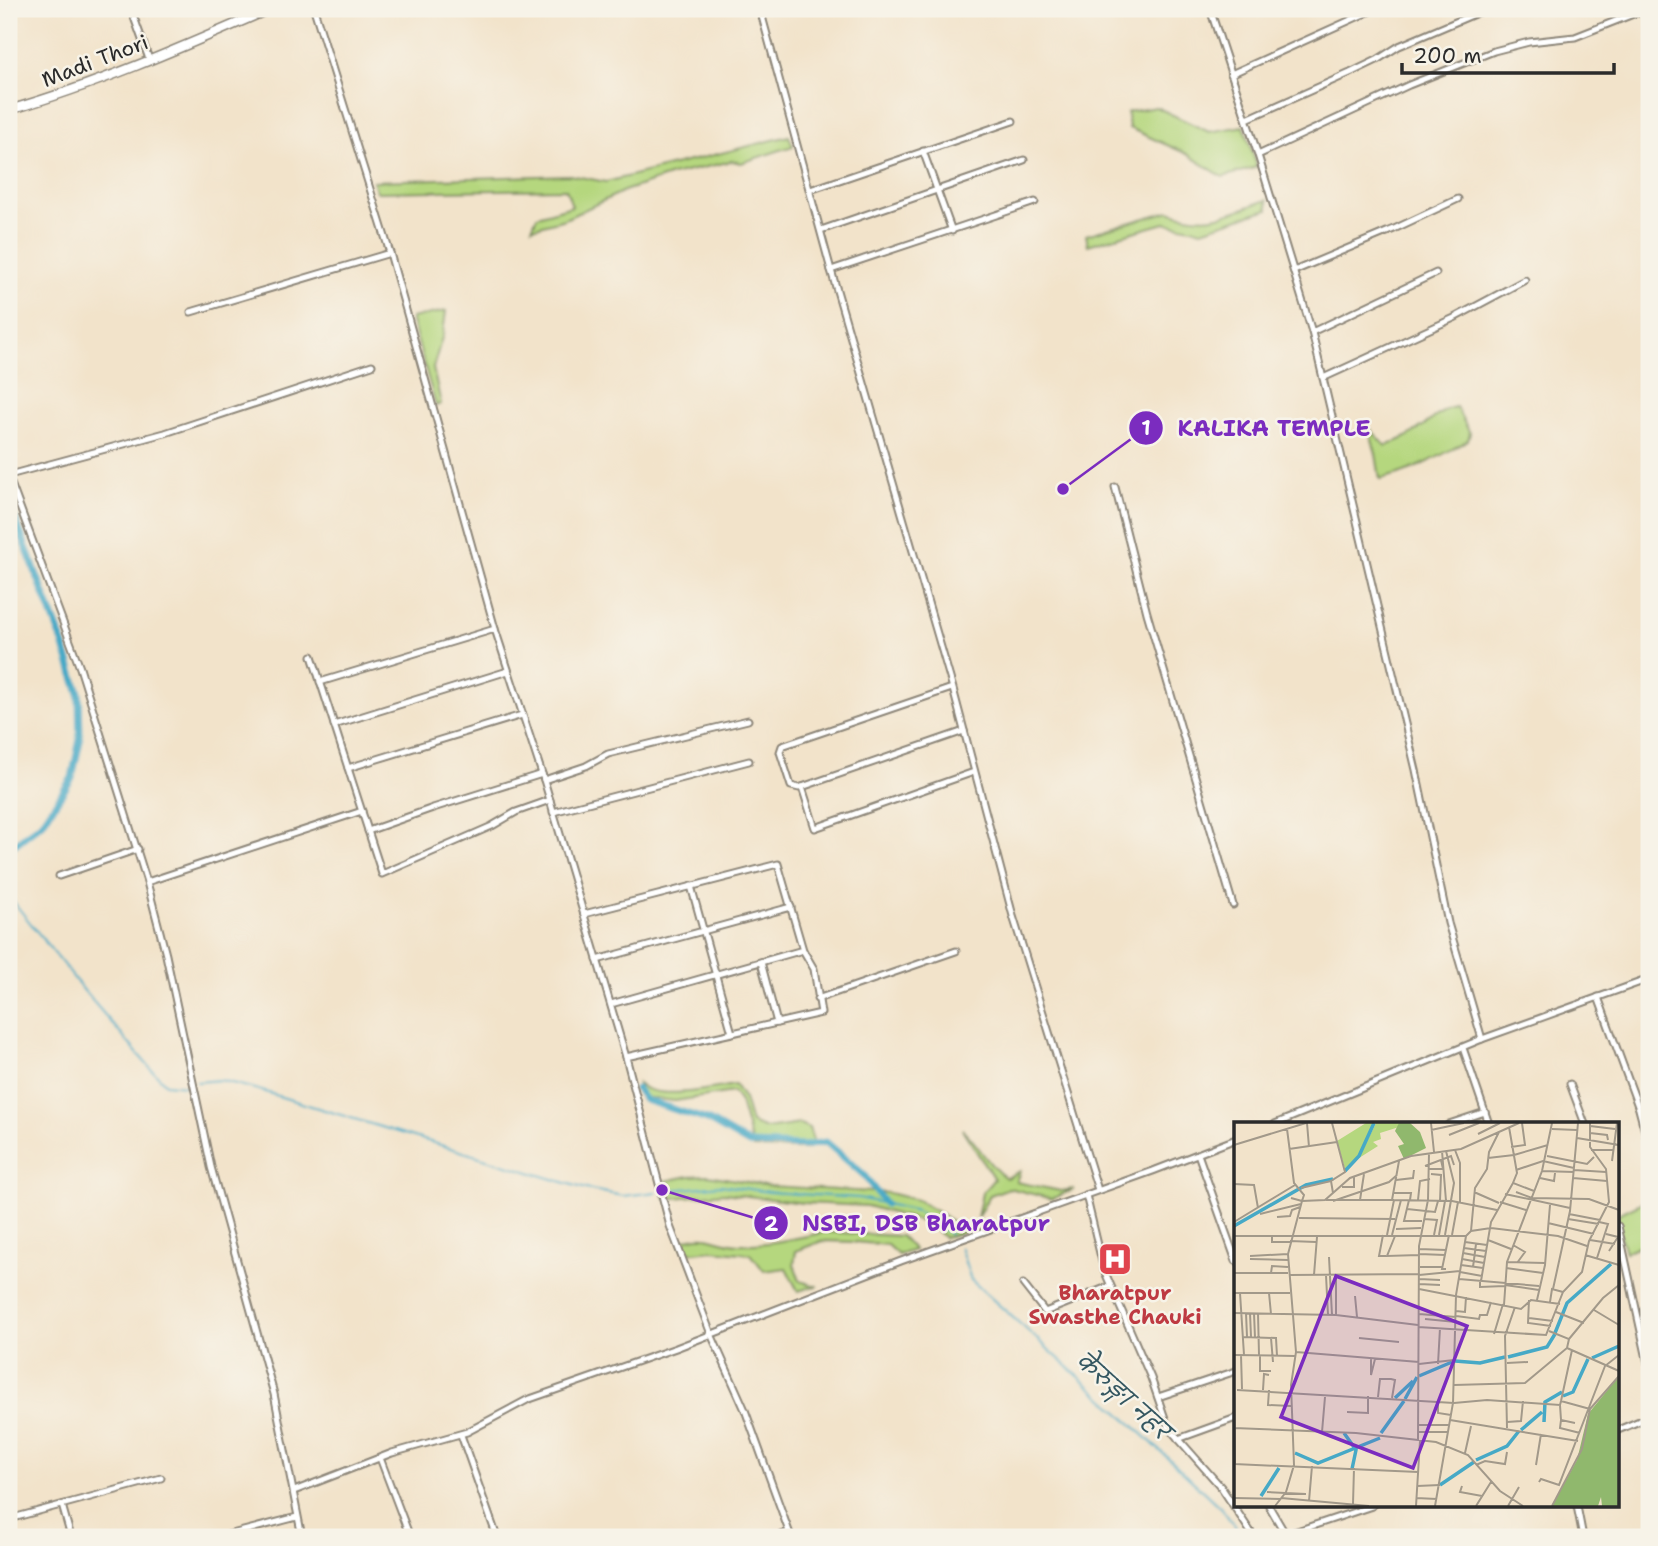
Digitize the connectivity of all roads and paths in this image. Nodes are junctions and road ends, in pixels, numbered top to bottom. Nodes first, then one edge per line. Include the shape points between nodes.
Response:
1 (131, 9) edge
2 (270, 9) edge
3 (314, 9) edge
4 (760, 9) edge
5 (1210, 9) edge
6 (1374, 9) edge
7 (1486, 9) edge
8 (1646, 9) edge
9 (149, 59) junction
10 (1231, 74) junction
11 (9, 110) edge
12 (1247, 119) junction
13 (1013, 121) dead end
14 (923, 151) junction
15 (1258, 155) junction
16 (1024, 160) dead end
17 (810, 190) junction
18 (937, 190) junction
19 (1458, 199) dead end
20 (1035, 202) dead end
21 (821, 230) junction
22 (952, 231) junction
23 (390, 253) junction
24 (831, 270) junction
25 (1294, 271) junction
26 (1436, 273) dead end
27 (1525, 279) dead end
28 (191, 312) dead end
29 (1312, 332) junction
30 (372, 365) dead end
31 (1323, 378) junction
32 (9, 476) edge
33 (1115, 487) dead end
34 (495, 629) junction
35 (312, 656) dead end
36 (508, 671) junction
37 (320, 682) junction
38 (952, 688) junction
39 (522, 715) junction
40 (748, 720) dead end
41 (334, 725) junction
42 (964, 731) junction
43 (749, 761) dead end
44 (348, 768) junction
45 (974, 772) junction
46 (543, 777) junction
47 (802, 787) junction
48 (550, 800) junction
49 (362, 811) junction
50 (553, 812) junction
51 (368, 831) junction
52 (138, 849) junction
53 (59, 876) dead end
54 (147, 882) junction
55 (691, 886) junction
56 (1233, 905) dead end
57 (791, 907) junction
58 (584, 914) junction
59 (704, 930) junction
60 (803, 950) junction
61 (956, 951) dead end
62 (597, 960) junction
63 (761, 962) junction
64 (717, 974) junction
65 (1649, 979) edge
66 (1598, 997) junction
67 (817, 999) junction
68 (611, 1004) junction
69 (777, 1023) junction
70 (732, 1033) junction
71 (1482, 1039) junction
72 (1463, 1048) junction
73 (626, 1057) junction
74 (1570, 1084) dead end
75 (1485, 1112) junction
76 (1280, 1122) edge
77 (1455, 1122) edge
78 (1488, 1122) edge
79 (1584, 1122) edge
80 (1234, 1140) edge
81 (1649, 1147) edge
82 (1198, 1154) junction
83 (1098, 1190) junction
84 (1086, 1195) junction
85 (1620, 1235) edge
86 (1234, 1255) edge
87 (1023, 1284) dead end
88 (1110, 1286) junction
89 (711, 1334) junction
90 (1649, 1368) edge
91 (1234, 1372) edge
92 (1158, 1397) junction
93 (1649, 1418) edge
94 (1234, 1419) edge
95 (1620, 1429) edge
96 (461, 1435) junction
97 (1178, 1439) junction
98 (380, 1458) junction
99 (161, 1478) dead end
100 (295, 1491) junction
101 (62, 1505) junction
102 (1234, 1507) edge
103 (1235, 1508) edge
104 (1270, 1508) edge
105 (1367, 1508) edge
106 (1577, 1508) edge
107 (297, 1517) junction
108 (9, 1519) edge
109 (790, 1534) edge
110 (1282, 1536) edge
111 (71, 1537) edge
112 (220, 1537) edge
113 (302, 1537) edge
114 (410, 1537) edge
115 (428, 1537) edge
116 (436, 1537) edge
117 (497, 1537) edge
118 (775, 1537) edge
119 (1254, 1537) edge
120 (1583, 1537) edge

1 - 9 street
2 - 9 main road, Madi Thori
3 - 23 street
4 - 17 street
5 - 10 street
6 - 10 street
7 - 12 street
8 - 15 street via 1575,37 1494,51
9 - 11 main road, Madi Thori
10 - 12 street
12 - 15 street
13 - 14 street
14 - 17 street
14 - 18 street
15 - 25 street
16 - 18 street
17 - 21 street
18 - 21 street
18 - 22 street
19 - 25 street
20 - 22 street
21 - 24 street
22 - 24 street
23 - 28 street
23 - 34 street
24 - 38 street
25 - 29 street
26 - 29 street
27 - 31 street via 1454,318
29 - 31 street
30 - 32 street via 165,432
31 - 71 street via 1427,815 1448,923
32 - 52 street via 80,668
33 - 56 street
34 - 36 street
34 - 37 street
35 - 37 street
36 - 39 street
36 - 41 street
37 - 41 street
38 - 42 street
38 - 47 street via 782,746 791,786
39 - 44 street
39 - 46 street
40 - 46 street via 608,754 586,766
41 - 44 street
42 - 45 street
42 - 47 street
43 - 50 street
44 - 49 street
45 - 47 street via 814,828
45 - 83 street via 1013,916
46 - 48 street
46 - 51 street via 433,807
48 - 50 street
48 - 51 street via 382,874
49 - 51 street
49 - 54 street
50 - 58 street
52 - 53 street
52 - 54 street
54 - 100 street via 211,1167 274,1394
55 - 57 street via 778,864
55 - 58 street
55 - 59 street
57 - 59 street
57 - 60 street
58 - 62 street
59 - 62 street
59 - 64 street
60 - 63 street
60 - 67 street via 814,969
61 - 67 street
62 - 68 street
63 - 64 street
63 - 69 street
64 - 68 street
64 - 70 street
65 - 66 street
66 - 71 street
66 - 81 street
67 - 69 street via 821,1013
68 - 73 street
69 - 70 street
70 - 73 street
71 - 72 street
72 - 75 street
72 - 76 street
73 - 89 street via 670,1226
74 - 79 street
75 - 77 street
75 - 78 street
80 - 82 street
82 - 83 street
82 - 86 street
83 - 84 street
84 - 88 street
84 - 89 street
85 - 90 street
87 - 88 street via 1045,1312
88 - 92 street
89 - 96 street via 527,1401
89 - 109 street via 745,1410
91 - 92 street
92 - 97 street via 1168,1427
93 - 95 street
94 - 97 street
96 - 98 street
96 - 117 street
97 - 102 street
98 - 100 street
98 - 114 street
99 - 101 street
100 - 107 street
101 - 108 street
101 - 111 street
103 - 119 street
104 - 110 street
105 - 110 street
106 - 120 street
107 - 112 street
107 - 113 street
109 - 118 street
115 - 116 street

